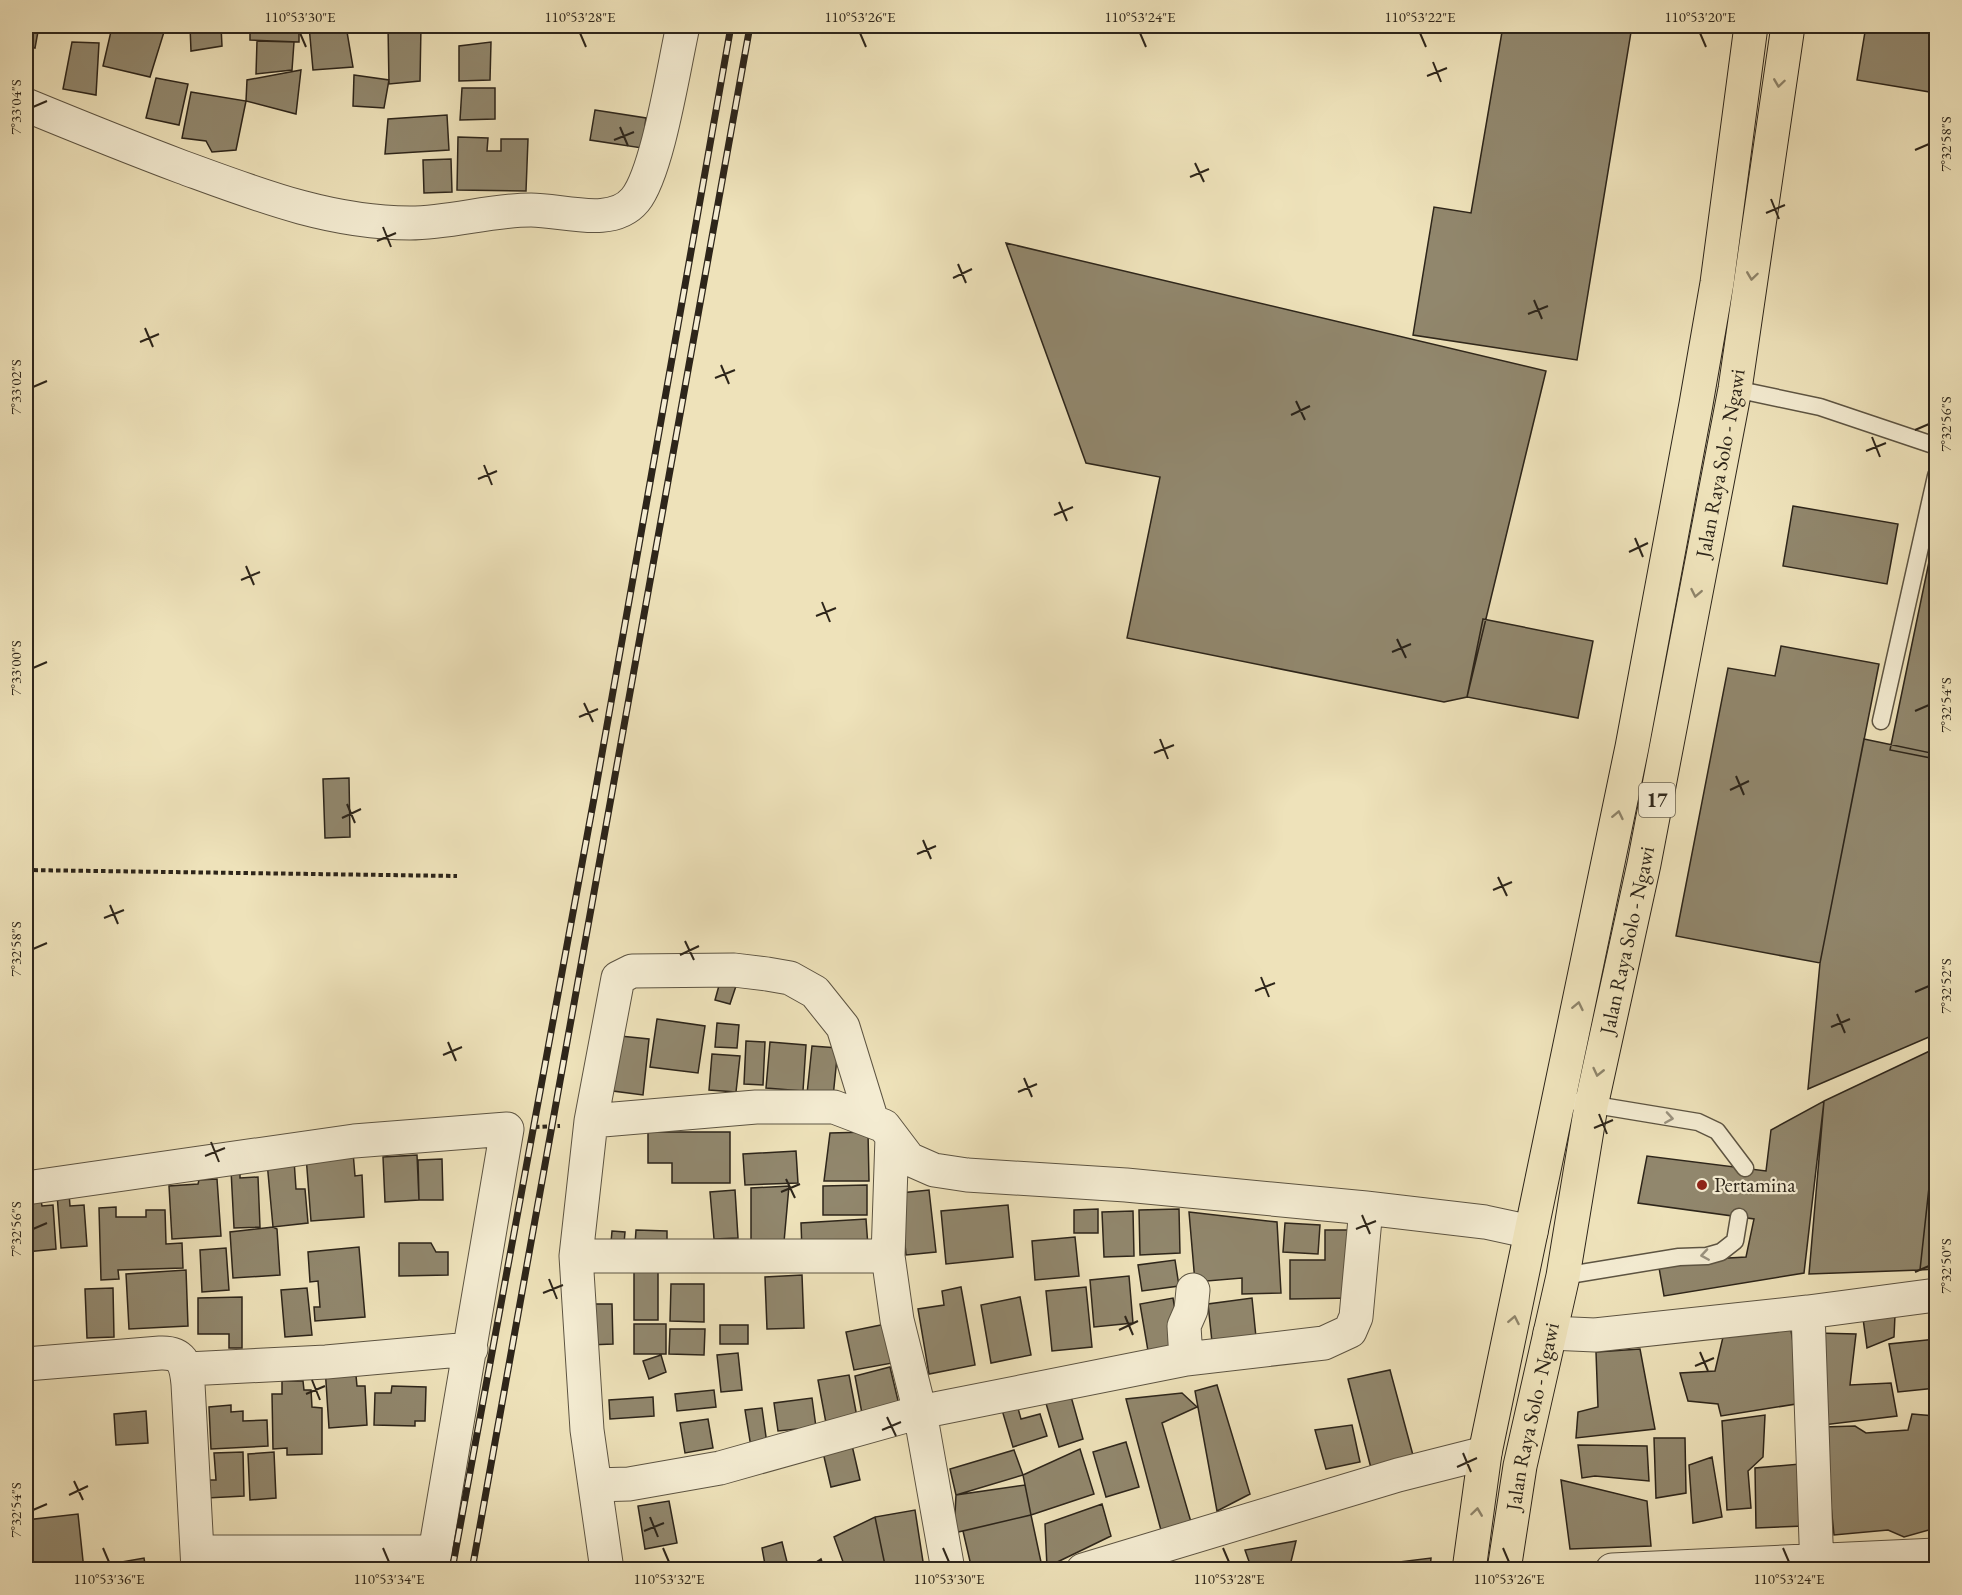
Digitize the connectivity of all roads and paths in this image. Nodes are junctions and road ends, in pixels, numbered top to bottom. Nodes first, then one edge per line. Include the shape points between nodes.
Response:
1 (682, 26) edge
2 (1750, 26) edge
3 (1788, 26) edge
4 (26, 105) edge
5 (1735, 388) junction
6 (1936, 446) edge
7 (1936, 476) edge
8 (1881, 721) dead end
9 (26, 870) edge
10 (457, 876) dead end
11 (1559, 1099) junction
12 (1591, 1106) junction
13 (591, 1121) junction
14 (507, 1129) junction
15 (882, 1129) junction
16 (1745, 1168) dead end
17 (26, 1188) edge
18 (1366, 1208) junction
19 (1739, 1217) dead end
20 (1531, 1232) junction
21 (576, 1256) junction
22 (888, 1256) junction
23 (1563, 1276) junction
24 (1193, 1290) dead end
25 (1936, 1295) edge
26 (1808, 1312) junction
27 (1550, 1333) junction
28 (471, 1349) junction
29 (1186, 1359) junction
30 (26, 1364) edge
31 (187, 1369) junction
32 (920, 1412) junction
33 (1485, 1453) junction
34 (595, 1485) junction
35 (1936, 1555) edge
36 (303, 1560) edge
37 (197, 1561) edge
38 (434, 1561) edge
39 (1817, 1565) edge
40 (607, 1569) edge
41 (948, 1569) edge
42 (1083, 1569) edge
43 (1469, 1569) edge
44 (1504, 1569) edge
45 (1612, 1569) edge

1 - 4 street via 652,164 635,200 612,215 599,217 511,210 409,223 325,214 231,187
11 -> 2 highway, Jalan Raya Solo - Ngawi / 17 via 1632,747 1696,404 1717,283
3 -> 5 highway, Jalan Raya Solo - Ngawi / 17
5 - 6 lane via 1820,407
5 -> 12 highway, Jalan Raya Solo - Ngawi / 17 via 1644,864
7 - 8 lane
9 - 10 path
11 - 12 lane
11 - 20 highway, Jalan Raya Solo - Ngawi / 17
12 -> 16 lane via 1698,1122 1717,1131
12 - 23 highway, Jalan Raya Solo - Ngawi / 17
13 - 14 path via 551,1128
13 - 15 street via 756,1107 834,1107
13 - 15 street via 618,978 632,971 734,970 790,978 815,992 843,1027
13 - 21 street
14 - 17 street via 354,1141
14 - 28 street
15 - 18 street via 909,1159 934,1170
15 - 22 street
18 - 20 street via 1485,1222
18 - 29 street via 1356,1317 1350,1330 1324,1343
19 -> 23 lane via 1735,1241 1721,1252
33 -> 20 highway, Jalan Raya Solo - Ngawi / 17
21 - 22 street
21 - 34 street via 581,1360
22 - 32 street via 897,1320
23 - 27 highway, Jalan Raya Solo - Ngawi / 17
24 - 29 street via 1184,1326
25 - 26 street
26 - 27 street via 1595,1335
26 - 39 street
27 - 44 highway, Jalan Raya Solo - Ngawi / 17 via 1520,1466
28 - 31 street
28 - 38 street
29 - 32 street
30 - 31 street via 173,1353 182,1358
31 - 37 street
32 - 34 street via 720,1468 629,1484
32 - 41 street
33 - 42 street
43 -> 33 highway, Jalan Raya Solo - Ngawi / 17
34 - 40 street
35 - 39 street
36 - 37 street
36 - 38 street
39 - 45 street

